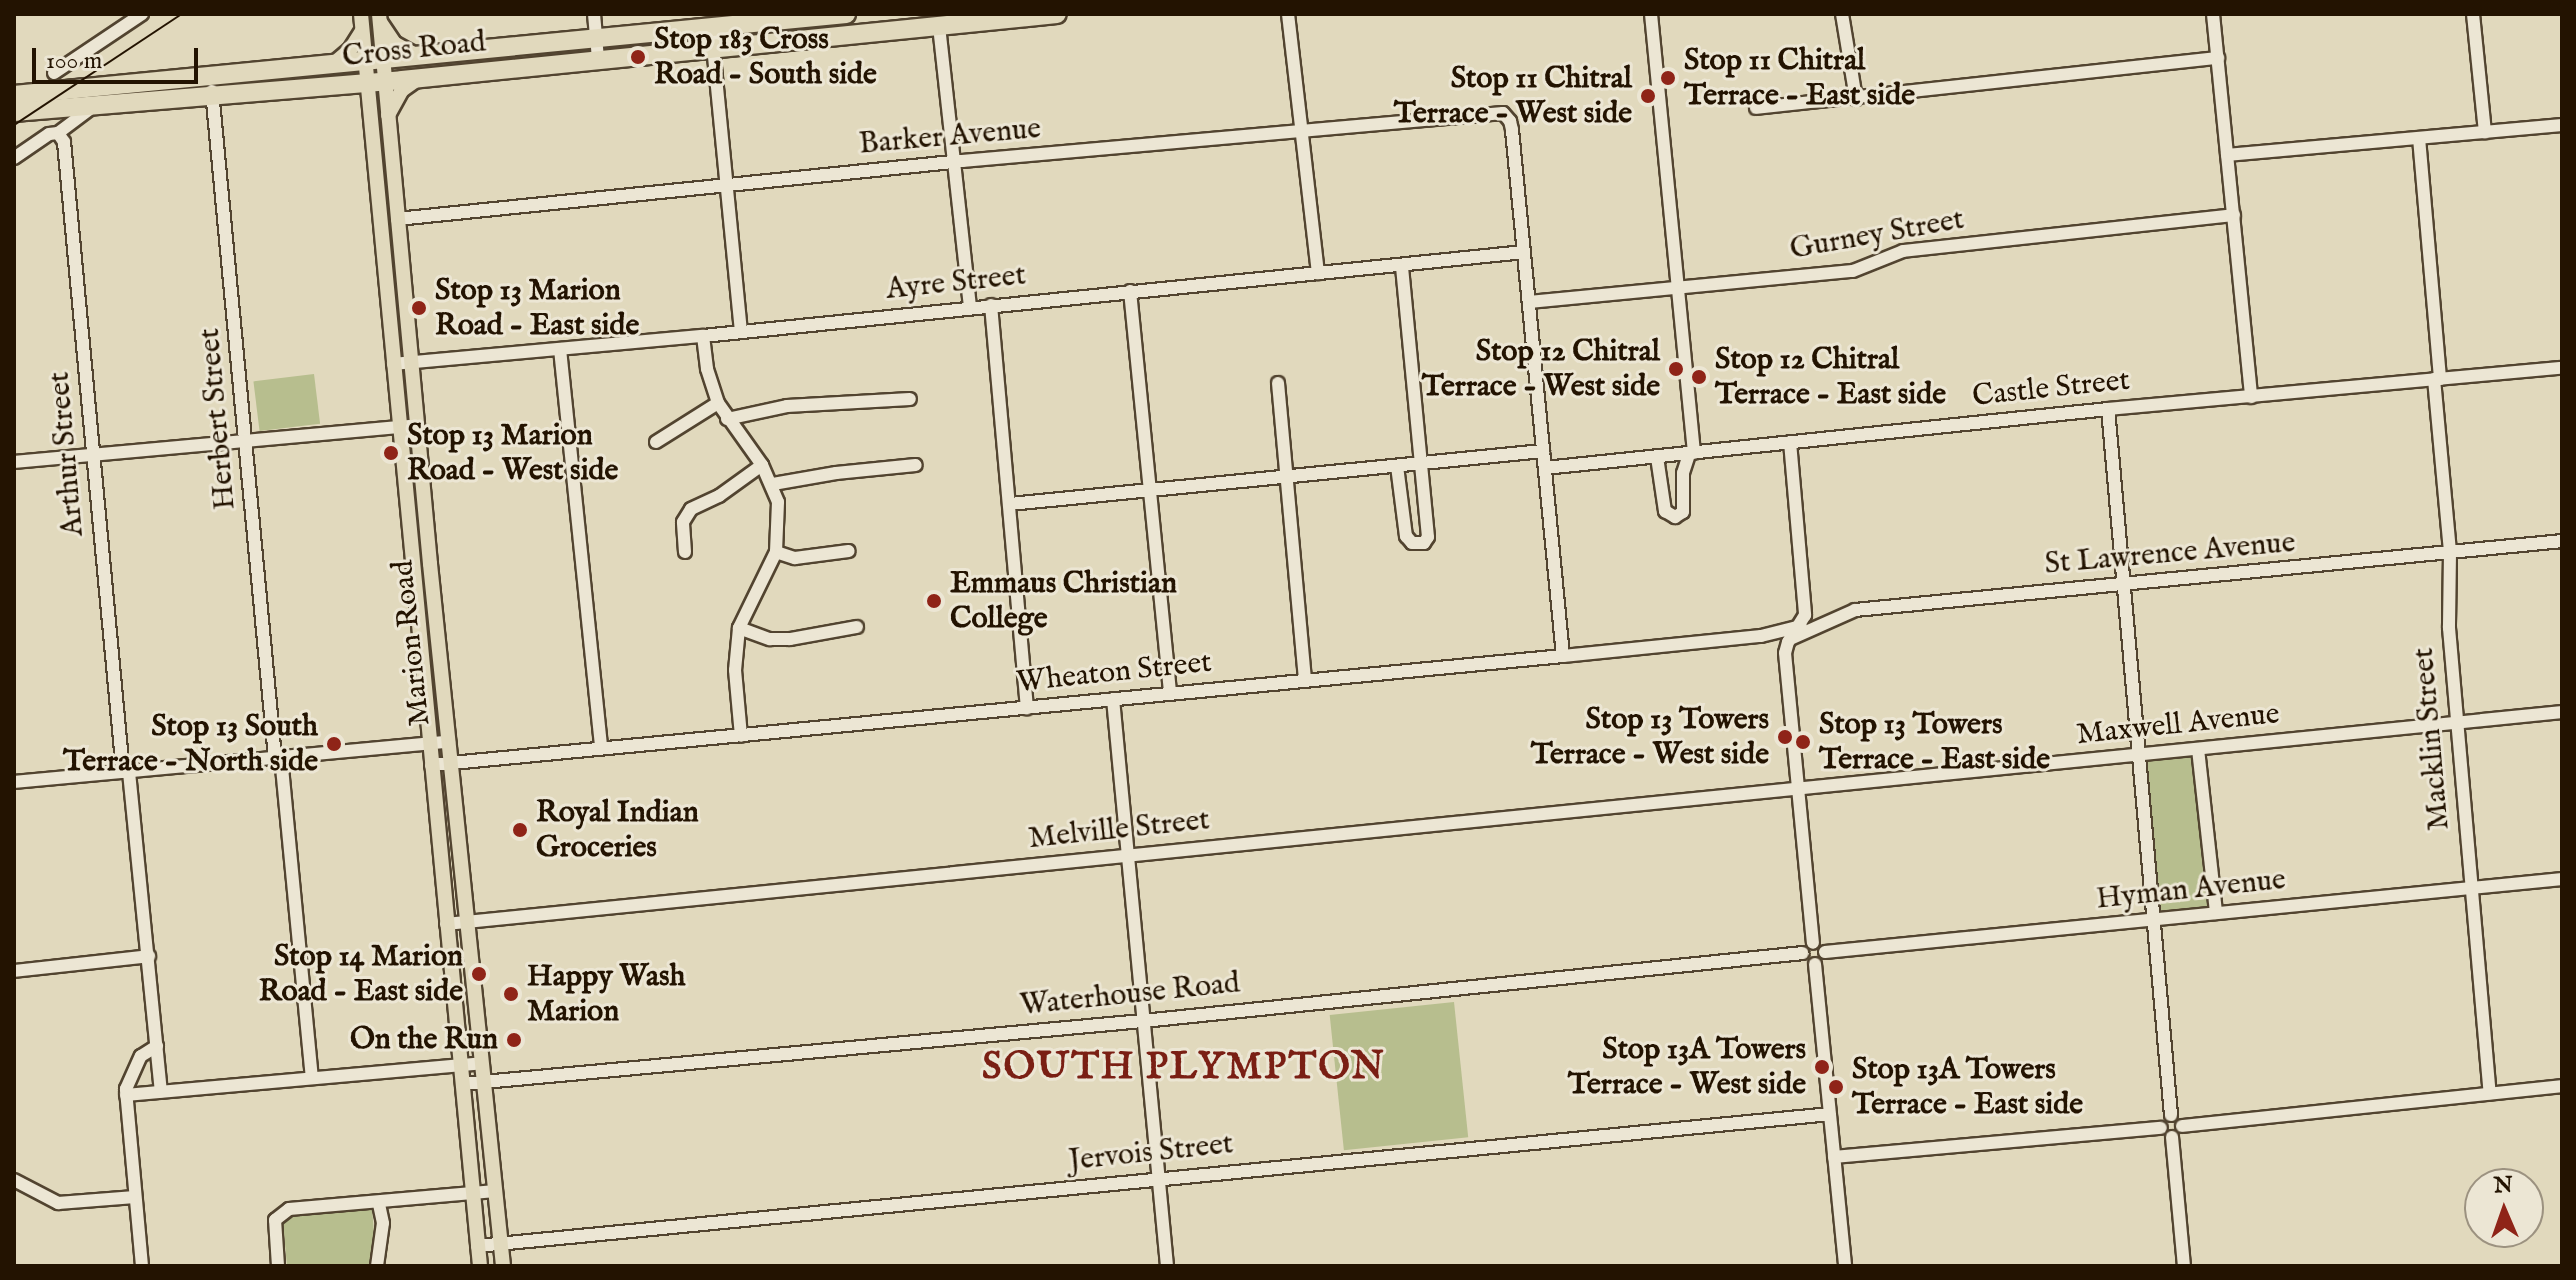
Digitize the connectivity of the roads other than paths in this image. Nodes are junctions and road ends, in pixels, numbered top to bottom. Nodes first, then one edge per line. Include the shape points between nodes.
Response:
1 (142, 14) edge
2 (361, 14) edge
3 (594, 14) edge
4 (846, 14) edge
5 (1057, 14) edge
6 (1288, 14) edge
7 (1651, 14) edge
8 (1842, 14) edge
9 (2213, 14) edge
10 (2473, 14) edge
11 (823, 15) edge
12 (379, 18) edge
13 (711, 26) junction
14 (939, 26) junction
15 (362, 30) junction
16 (824, 36) junction
17 (596, 38) junction
18 (713, 47) junction
19 (419, 56) junction
20 (2218, 58) junction
21 (598, 59) junction
22 (374, 61) junction
23 (332, 65) junction
24 (54, 73) dead end
25 (420, 78) junction
26 (376, 82) junction
27 (211, 85) junction
28 (331, 86) junction
29 (14, 95) edge
30 (1856, 99) junction
31 (96, 104) junction
32 (1756, 108) dead end
33 (369, 110) junction
34 (14, 112) edge
35 (388, 115) junction
36 (2562, 125) edge
37 (1302, 132) junction
38 (2485, 132) junction
39 (58, 133) junction
40 (2419, 138) junction
41 (2227, 155) junction
42 (14, 158) edge
43 (954, 162) junction
44 (726, 184) junction
45 (2234, 215) junction
46 (397, 219) junction
47 (1524, 252) junction
48 (1402, 265) junction
49 (1318, 273) junction
50 (1678, 288) junction
51 (1130, 291) junction
52 (1529, 302) junction
53 (991, 305) junction
54 (970, 307) junction
55 (741, 332) junction
56 (703, 336) junction
57 (560, 349) junction
58 (411, 363) junction
59 (393, 364) junction
60 (2562, 368) edge
61 (2437, 379) junction
62 (1278, 383) dead end
63 (2251, 397) junction
64 (910, 399) dead end
65 (718, 403) junction
66 (2108, 409) junction
67 (727, 419) junction
68 (417, 425) junction
69 (399, 427) junction
70 (247, 441) junction
71 (656, 442) dead end
72 (1790, 442) junction
73 (1543, 451) junction
74 (1692, 453) junction
75 (93, 455) junction
76 (1657, 457) junction
77 (14, 462) edge
78 (1421, 463) junction
79 (762, 465) junction
80 (916, 465) dead end
81 (1397, 466) junction
82 (1545, 468) junction
83 (1286, 477) junction
84 (773, 484) junction
85 (1148, 490) junction
86 (1010, 504) junction
87 (2562, 541) edge
88 (849, 551) dead end
89 (685, 552) dead end
90 (776, 552) junction
91 (2450, 553) junction
92 (2124, 585) junction
93 (1801, 626) junction
94 (857, 627) dead end
95 (739, 628) junction
96 (1790, 639) junction
97 (1563, 656) junction
98 (1305, 680) junction
99 (1170, 692) junction
100 (1113, 699) junction
101 (1027, 708) junction
102 (2562, 712) edge
103 (2457, 722) junction
104 (741, 736) junction
105 (449, 742) junction
106 (429, 743) junction
107 (601, 748) junction
108 (2198, 749) junction
109 (2140, 755) junction
110 (278, 757) junction
111 (451, 763) junction
112 (431, 765) junction
113 (126, 772) junction
114 (14, 782) edge
115 (1799, 789) junction
116 (1128, 855) junction
117 (2562, 879) edge
118 (2472, 888) junction
119 (2216, 913) junction
120 (2156, 919) junction
121 (468, 922) junction
122 (446, 924) junction
123 (1813, 943) junction
124 (1825, 952) junction
125 (1803, 953) junction
126 (149, 956) junction
127 (1815, 964) junction
128 (14, 971) edge
129 (1143, 1021) junction
130 (157, 1046) junction
131 (482, 1063) junction
132 (460, 1065) junction
133 (312, 1077) junction
134 (484, 1081) junction
135 (462, 1084) junction
136 (2562, 1086) edge
137 (161, 1091) junction
138 (2490, 1093) junction
139 (126, 1095) junction
140 (1830, 1114) junction
141 (2171, 1115) junction
142 (2182, 1126) junction
143 (2161, 1128) junction
144 (2172, 1137) junction
145 (1834, 1157) junction
146 (1158, 1179) junction
147 (14, 1180) edge
148 (495, 1191) junction
149 (472, 1193) junction
150 (135, 1197) junction
151 (379, 1204) junction
152 (501, 1244) junction
153 (477, 1246) junction
154 (142, 1266) edge
155 (278, 1266) edge
156 (377, 1266) edge
157 (480, 1266) edge
158 (503, 1266) edge
159 (1167, 1266) edge
160 (1845, 1266) edge
161 (2184, 1266) edge

1 - 24 street
2 - 15 main road, Marion Road
3 - 17 street
4 - 11 highway, Cross Road
5 - 14 highway, Cross Road
6 - 37 street
7 - 50 street
8 - 30 street
9 - 20 street
10 - 38 street
11 - 13 highway, Cross Road
11 - 16 street
12 - 19 main road via 394,43
12 - 22 main road, Marion Road
13 - 17 highway, Cross Road
13 - 18 street
14 - 16 highway, Cross Road
14 - 43 street
15 - 22 main road, Marion Road
15 - 23 main road
16 - 18 highway, Cross Road
17 - 19 highway, Cross Road
17 - 21 street
18 - 21 highway, Cross Road
18 - 44 street
19 - 22 highway, Cross Road
20 - 30 street
20 - 41 street
21 - 25 highway, Cross Road
22 - 23 highway, Cross Road
22 - 26 main road, Marion Road
23 - 27 highway, Cross Road
25 - 26 highway, Cross Road
25 - 35 main road via 402,90
26 - 28 highway, Cross Road
26 - 33 main road, Marion Road
26 - 35 main road, Marion Road
27 - 28 highway, Cross Road
27 - 29 highway, Cross Road
27 - 31 highway, Cross Road
27 - 70 street, Herbert Street
28 - 33 main road via 356,94
30 - 32 street
31 - 34 highway, Cross Road
31 - 39 street
33 - 59 main road, Marion Road
35 - 46 main road, Marion Road
36 - 38 street
37 - 43 street, Barker Avenue
37 - 47 street, Barker Avenue via 1493,112 1507,116
37 - 49 street
38 - 40 street
39 - 42 street
39 - 75 street, Arthur Street via 64,142
40 - 41 street
40 - 61 street, Macklin Street
41 - 45 street
43 - 44 street, Barker Avenue
43 - 54 street
44 - 46 street, Barker Avenue
44 - 55 street
45 - 50 street, Gurney Street via 1903,251 1853,271
45 - 63 street
46 - 58 main road, Marion Road
47 - 48 street, Ayre Street
47 - 52 street
48 - 49 street, Ayre Street
48 - 78 street
49 - 51 street, Ayre Street
50 - 52 street, Gurney Street
50 - 74 street
51 - 53 street, Ayre Street
51 - 85 street
52 - 73 street
53 - 54 street, Ayre Street
53 - 86 street
54 - 55 street, Ayre Street
55 - 56 street, Ayre Street
56 - 57 street, Ayre Street
56 - 65 street
57 - 58 street, Ayre Street
57 - 107 street
58 - 59 street, Ayre Street
58 - 68 main road, Marion Road
59 - 69 main road, Marion Road
60 - 61 street, Castle Street
61 - 63 street, Castle Street
61 - 91 street, Macklin Street
62 - 83 street
63 - 66 street, Castle Street
64 - 67 street via 787,406
65 - 67 street
65 - 71 street
66 - 72 street, Castle Street
66 - 92 street
67 - 79 street
68 - 69 street
68 - 105 main road, Marion Road
69 - 70 street
69 - 106 main road, Marion Road
70 - 75 street
70 - 110 street, Herbert Street
72 - 74 street, Castle Street
72 - 93 street via 1804,591
73 - 78 street
73 - 82 street
74 - 76 street, Castle Street
74 - 76 street via 1683,473 1683,512 1675,517 1665,511
75 - 77 street
75 - 113 street, Arthur Street
76 - 82 street, Castle Street
78 - 81 street
78 - 81 street via 1428,537 1424,543 1412,543 1406,536
79 - 84 street
79 - 89 street via 691,509 683,522
80 - 84 street
81 - 83 street
82 - 97 street
83 - 85 street
83 - 98 street
84 - 90 street via 780,526
85 - 86 street
85 - 99 street
86 - 101 street
87 - 91 street, St Lawrence Avenue
88 - 90 street via 795,558
90 - 95 street
91 - 92 street, St Lawrence Avenue
91 - 103 street, Macklin Street via 2449,628
92 - 96 street, St Lawrence Avenue via 1855,610
92 - 109 street
93 - 96 street
93 - 97 street, Wheaton Street via 1761,636
94 - 95 street via 790,639 770,639
95 - 104 street via 735,670
96 - 115 street via 1785,653
97 - 98 street, Wheaton Street
98 - 99 street, Wheaton Street
99 - 100 street, Wheaton Street
100 - 101 street, Wheaton Street
100 - 116 street
101 - 104 street, Wheaton Street
102 - 103 street, Maxwell Avenue
103 - 108 street, Maxwell Avenue
103 - 118 street, Macklin Street
104 - 107 street, Wheaton Street
105 - 106 street
105 - 111 main road, Marion Road
106 - 110 street
106 - 112 main road, Marion Road
107 - 111 street, Wheaton Street
108 - 109 street, Maxwell Avenue
108 - 119 street
109 - 115 street, Maxwell Avenue
109 - 120 street
110 - 113 street
110 - 133 street, Herbert Street
111 - 112 street, Wheaton Street
111 - 121 main road, Marion Road
112 - 122 main road, Marion Road
113 - 114 street
113 - 126 street, Arthur Street
115 - 116 street, Melville Street
115 - 123 street
116 - 121 street, Melville Street
116 - 129 street
117 - 118 street, Hyman Avenue
118 - 119 street, Hyman Avenue
118 - 138 street, Macklin Street
119 - 120 street, Hyman Avenue
120 - 124 street, Hyman Avenue
120 - 141 street
121 - 122 street, Melville Street
121 - 131 main road, Marion Road
122 - 132 main road, Marion Road
123 - 124 street
123 - 125 street
124 - 127 street
125 - 127 street
125 - 129 street, Waterhouse Road
126 - 128 street
126 - 130 street, Arthur Street
127 - 140 street
129 - 134 street, Waterhouse Road
129 - 146 street
130 - 137 street, Arthur Street
130 - 139 street via 141,1056
131 - 132 street
131 - 134 main road, Marion Road
132 - 133 street
132 - 135 main road, Marion Road
133 - 137 street
134 - 135 street, Waterhouse Road
134 - 148 main road, Marion Road
135 - 149 main road, Marion Road
136 - 138 street
137 - 139 street
138 - 142 street
139 - 150 street
140 - 145 street
140 - 146 street, Jervois Street
141 - 142 street
141 - 143 street
142 - 144 street
143 - 144 street
143 - 145 street
144 - 161 street
145 - 160 street
146 - 152 street, Jervois Street
146 - 159 street
147 - 150 street via 58,1203
148 - 149 street
148 - 152 main road, Marion Road
149 - 151 street
149 - 153 main road, Marion Road
150 - 154 street
151 - 155 street via 281,1213 275,1220
151 - 156 street via 383,1223
152 - 153 street, Jervois Street
152 - 158 main road, Marion Road
153 - 157 main road, Marion Road

